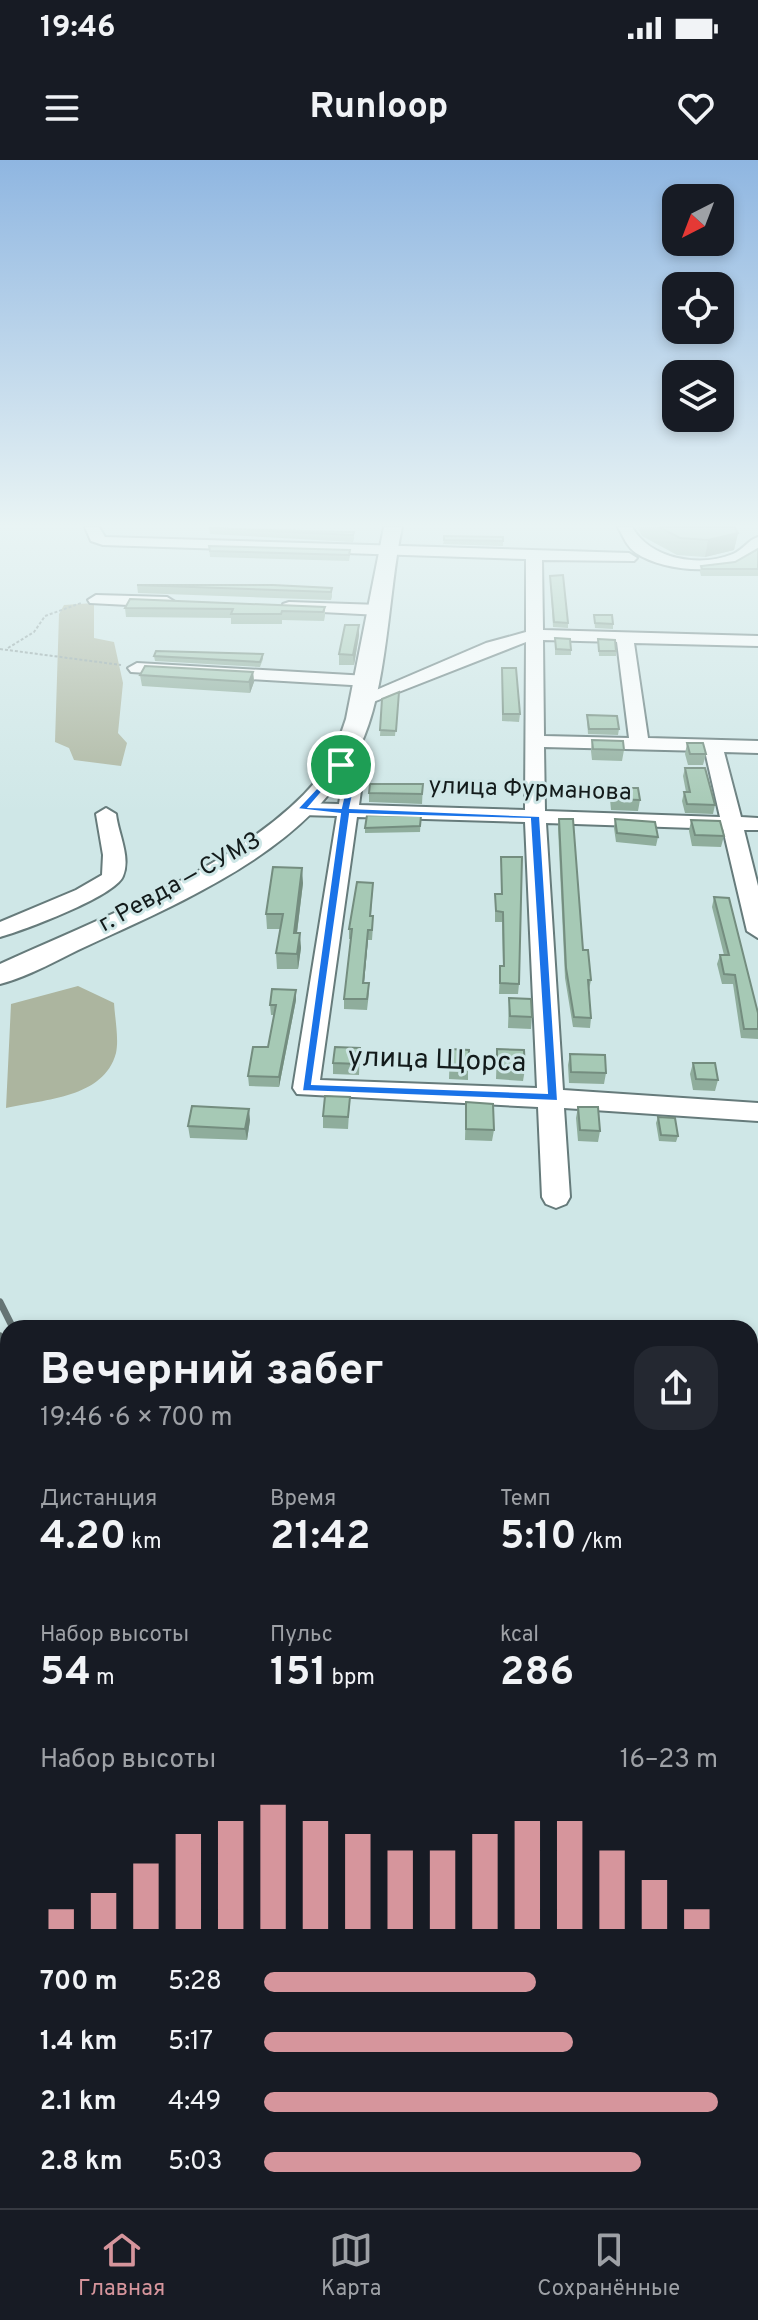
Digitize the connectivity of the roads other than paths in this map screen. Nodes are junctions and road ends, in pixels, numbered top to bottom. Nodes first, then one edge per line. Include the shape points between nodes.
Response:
1 (378, 623) edge
2 (532, 623) edge
3 (532, 635) junction
4 (625, 637) junction
5 (758, 641) edge
6 (137, 668) road end
7 (365, 690) junction
8 (537, 741) junction
9 (639, 743) junction
10 (713, 745) junction
11 (758, 747) edge
12 (341, 765) junction
13 (301, 809) junction
14 (345, 811) junction
15 (106, 814) dead end
16 (535, 816) junction
17 (731, 823) junction
18 (758, 824) edge
19 (0, 930) edge
20 (758, 931) edge
21 (0, 975) edge
22 (553, 1098) junction
23 (758, 1112) edge
24 (556, 1197) dead end

1 - 7 main road
2 - 3 street
3 - 4 street
3 - 7 street
3 - 8 street
4 - 5 street
4 - 9 street
6 - 7 street
7 - 12 main road
8 - 9 street
8 - 16 street
9 - 10 street
10 - 11 street
10 - 17 street
12 - 13 main road, г. Ревда — СУМЗ
12 - 14 street via 353,776
13 - 14 street, улица Фурманова
13 - 21 main road, г. Ревда — СУМЗ via 177,890
14 - 16 street, улица Фурманова
14 - 22 street, улица Щорса via 306,1088
15 - 19 street via 115,859 112,878
16 - 17 street, улица Фурманова
16 - 22 street
17 - 18 street, улица Фурманова
17 - 20 street
22 - 23 street, улица Щорса
22 - 24 street

